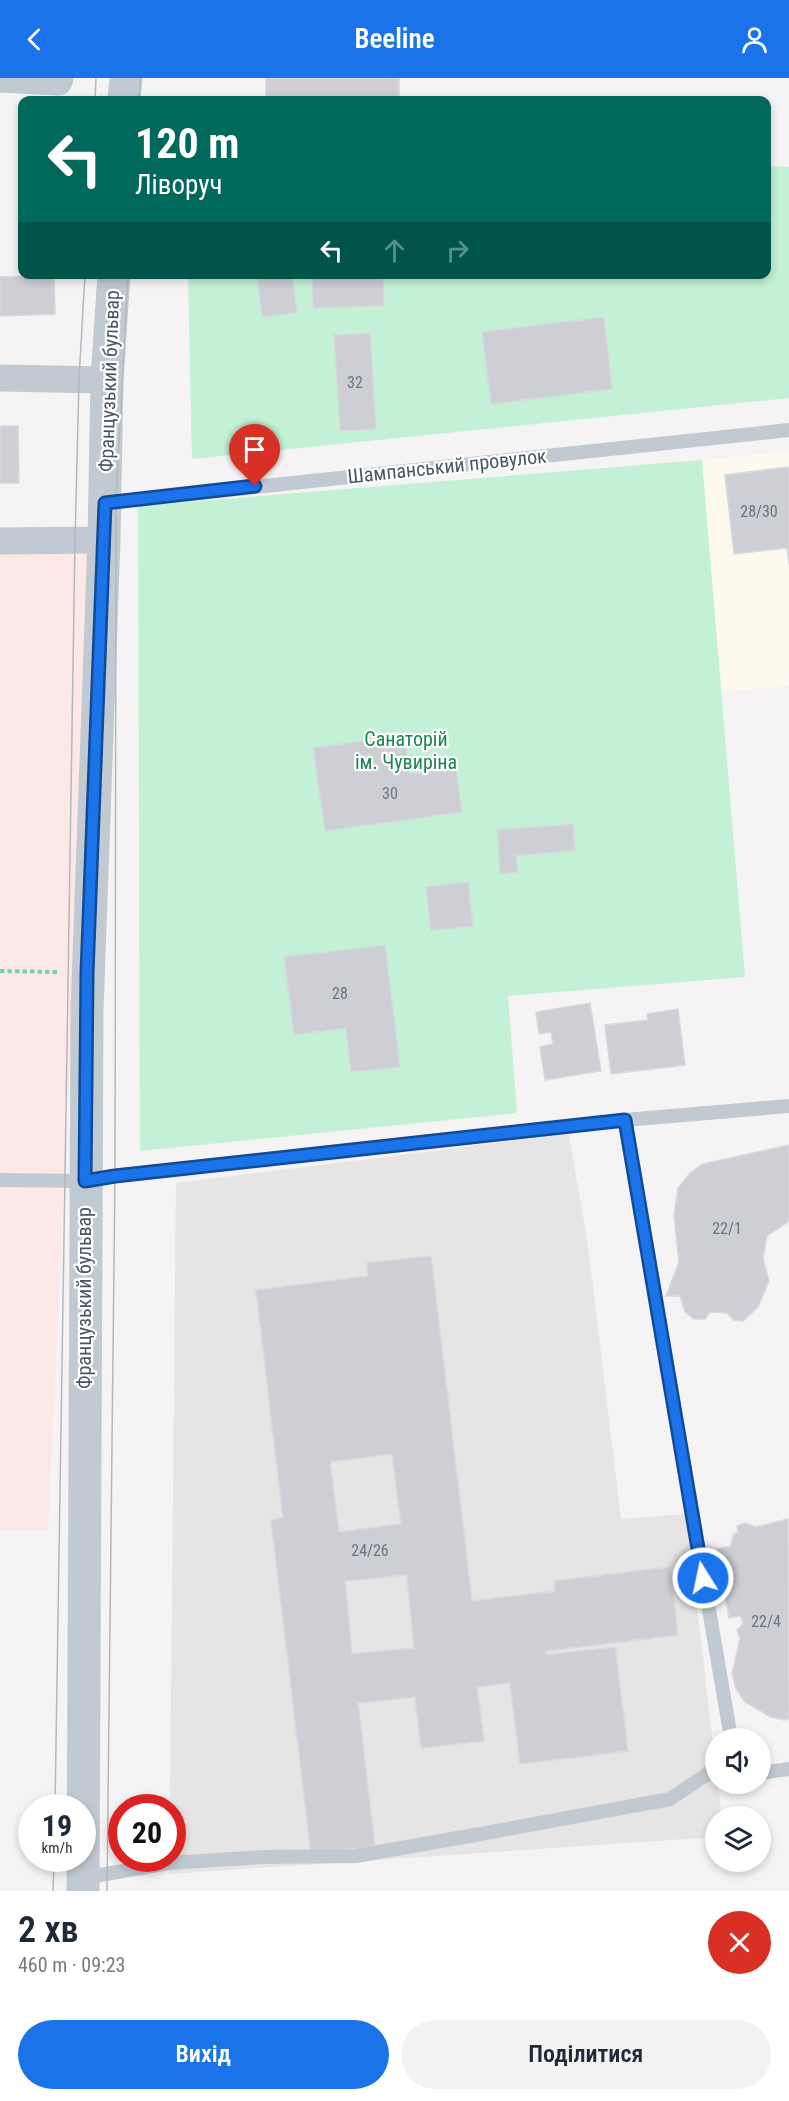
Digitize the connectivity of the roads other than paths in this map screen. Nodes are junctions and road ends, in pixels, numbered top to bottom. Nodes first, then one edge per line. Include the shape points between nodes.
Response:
1 (60, 78) edge
2 (126, 78) edge
3 (0, 79) edge
4 (124, 96) edge
5 (114, 279) edge
6 (0, 378) edge
7 (107, 380) junction
8 (789, 430) edge
9 (105, 503) junction
10 (104, 540) junction
11 (0, 541) edge
12 (789, 1106) edge
13 (625, 1120) junction
14 (0, 1180) edge
15 (85, 1181) junction
16 (728, 1728) edge
17 (789, 1769) edge
18 (771, 1771) edge
19 (705, 1776) edge
20 (83, 1885) edge

1 - 3 street via 59,82
2 - 4 street
5 - 7 street, Французький бульвар
6 - 7 street
7 - 9 street, Французький бульвар
8 - 9 lane, Шампанський провулок
9 - 10 street, Французький бульвар
10 - 11 street
10 - 15 street, Французький бульвар via 87,973
12 - 13 lane
13 - 15 lane
13 - 16 lane
14 - 15 lane
15 - 20 street, Французький бульвар
17 - 18 lane
19 - 20 lane via 670,1799 356,1856 170,1863

